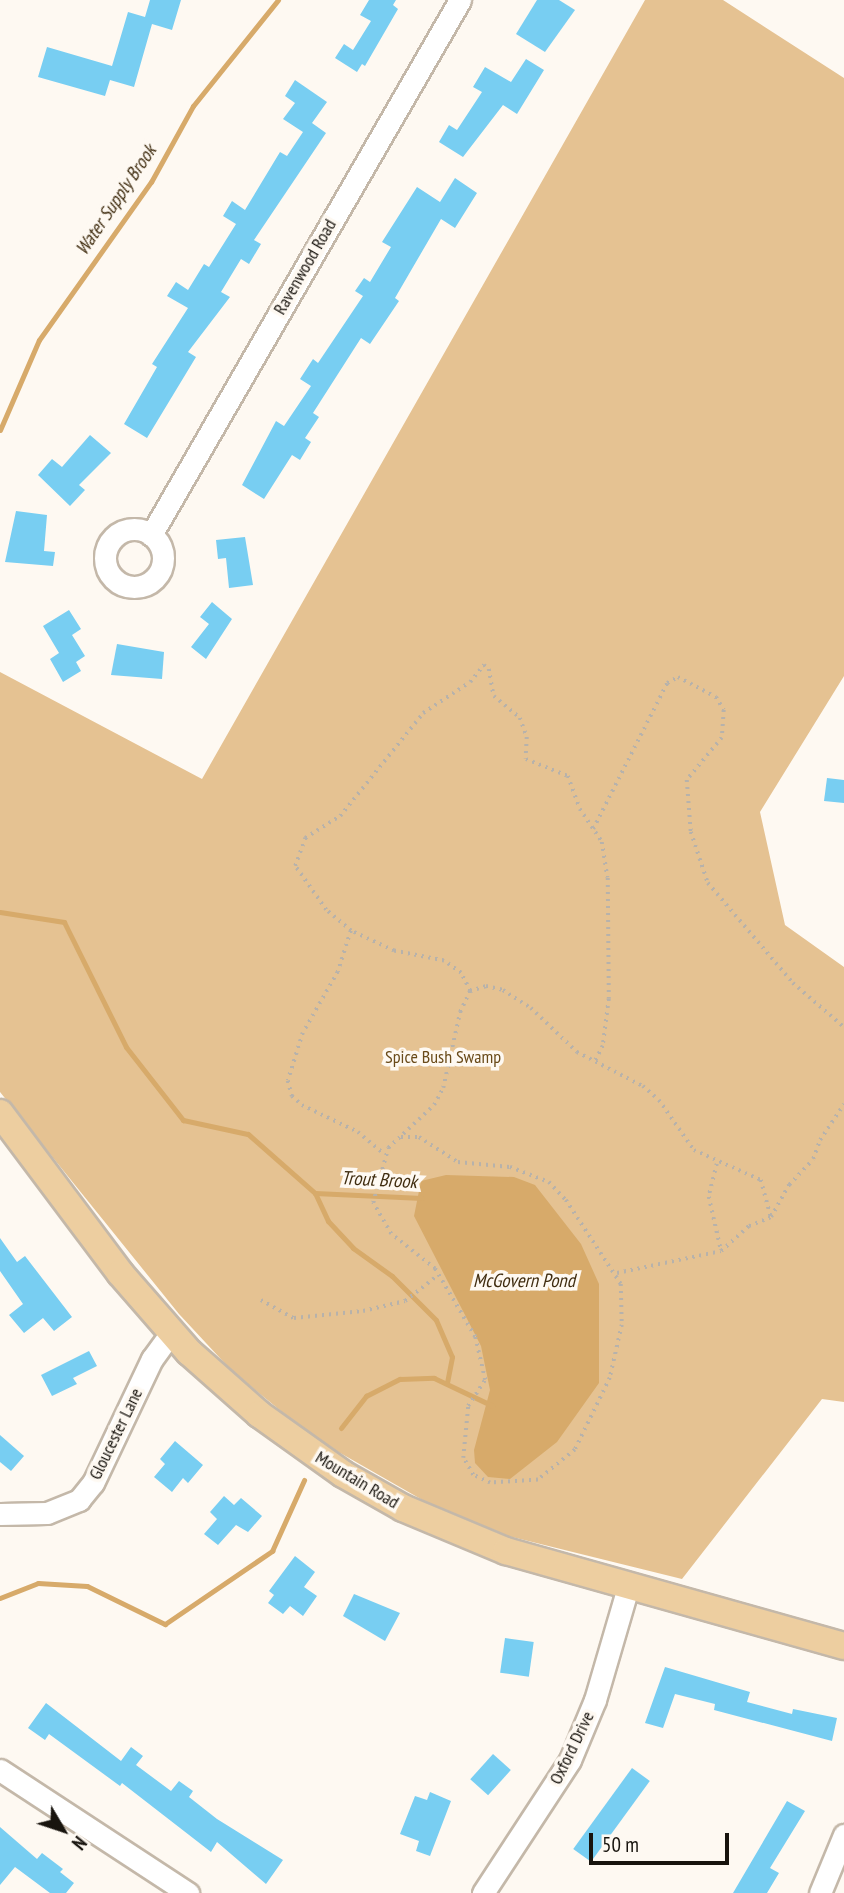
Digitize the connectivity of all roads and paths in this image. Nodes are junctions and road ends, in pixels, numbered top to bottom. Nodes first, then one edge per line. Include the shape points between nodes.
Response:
1 (460, 0) edge
2 (151, 535) dead end
3 (593, 829) junction
4 (351, 931) junction
5 (470, 990) junction
6 (844, 1027) edge
7 (595, 1062) junction
8 (844, 1104) edge
9 (0, 1113) edge
10 (401, 1137) junction
11 (384, 1154) junction
12 (717, 1164) junction
13 (771, 1217) junction
14 (721, 1251) junction
15 (617, 1273) junction
16 (438, 1275) junction
17 (261, 1300) dead end
18 (171, 1333) junction
19 (0, 1514) edge
20 (628, 1587) junction
21 (844, 1646) edge
22 (0, 1770) edge
23 (844, 1835) edge
24 (188, 1893) edge
25 (483, 1893) edge
26 (820, 1893) edge

1 - 2 street, Ravenwood Road
3 - 4 path via 563,772 526,759 527,737 520,718 494,696 487,666 480,665 470,682 432,702 383,758 350,807 301,843 296,871 326,910
3 - 6 path via 667,683 678,677 716,697 725,713 722,738 693,769 687,784 691,832 708,883 793,983
3 - 7 path via 602,842 608,878 609,999 603,1046
4 - 5 path via 394,951 444,961 461,973
4 - 11 path via 338,972 303,1032 288,1081 292,1096 302,1105 358,1132
5 - 7 path via 486,986 503,990
5 - 10 path via 439,1099
7 - 12 path via 652,1094 687,1144
8 - 13 path via 813,1159 789,1185
9 - 18 main road, Mountain Road
10 - 11 path
10 - 15 path via 419,1137 458,1163 510,1167 549,1182
11 - 16 path via 373,1203 391,1234
12 - 13 path via 746,1170 761,1180
12 - 14 path via 709,1198
13 - 14 path via 749,1226
14 - 15 path
15 - 16 path via 623,1298 622,1325 610,1378 575,1450 538,1480 498,1485 473,1475 463,1458 468,1406 485,1380 475,1337
16 - 17 path via 405,1301 310,1318 294,1318
18 - 19 street, Gloucester Lane via 152,1359 93,1483 79,1500 47,1513
18 - 20 main road, Mountain Road via 259,1414 343,1474 403,1508 506,1551
20 - 21 main road, Mountain Road
20 - 25 street, Oxford Drive via 595,1700 570,1760
22 - 24 street
23 - 26 street

